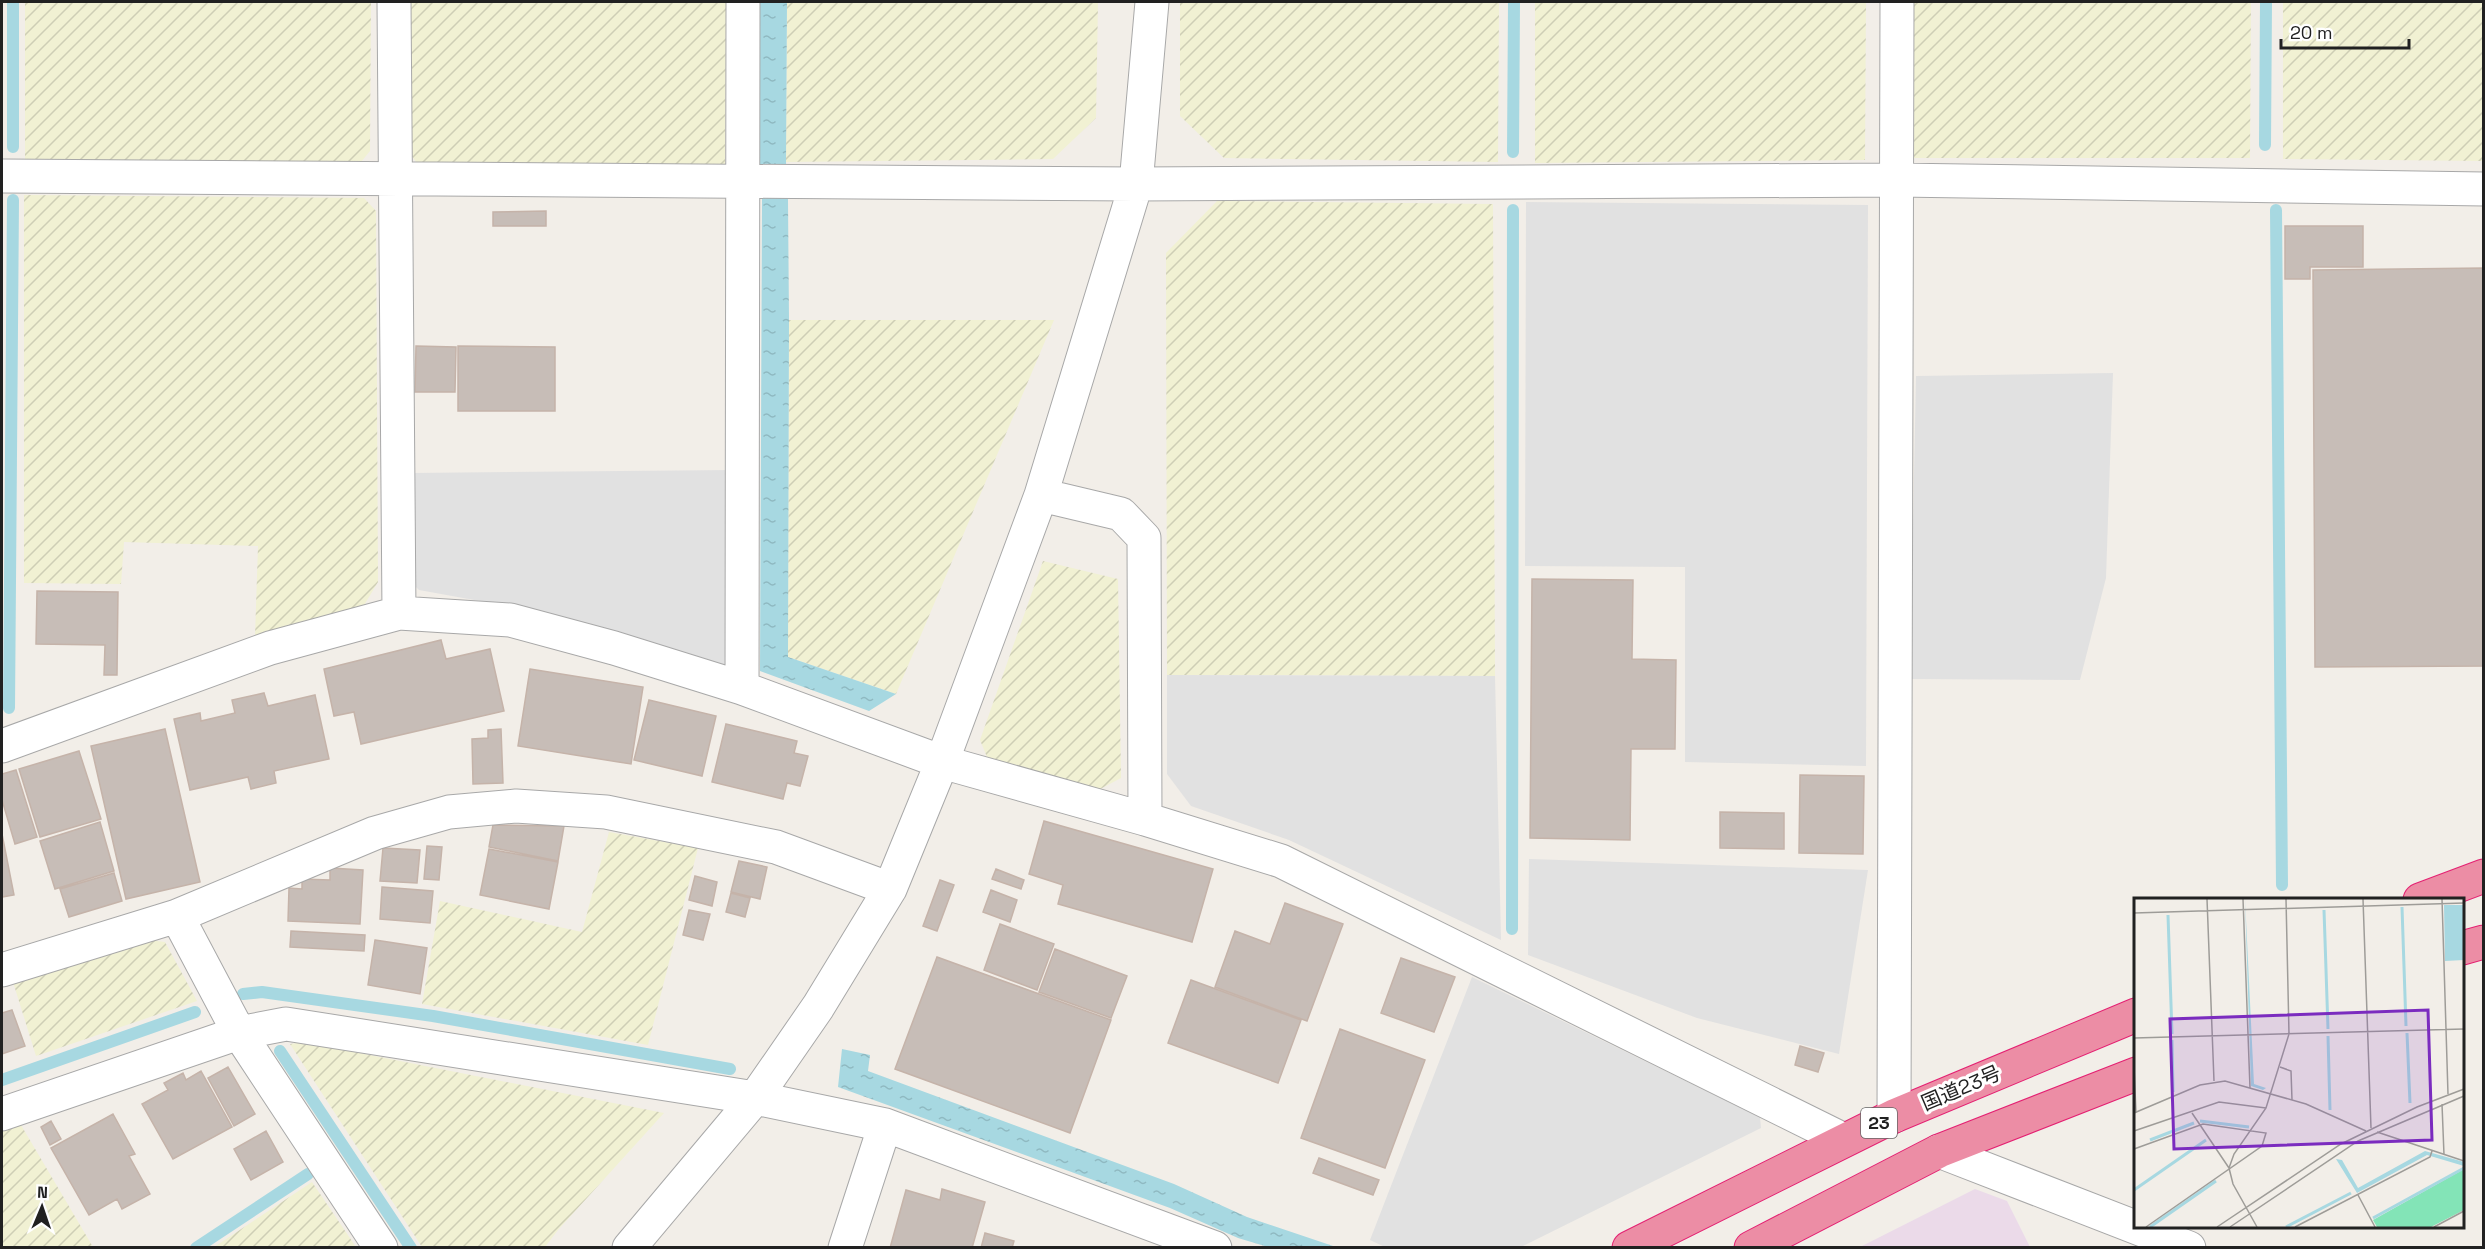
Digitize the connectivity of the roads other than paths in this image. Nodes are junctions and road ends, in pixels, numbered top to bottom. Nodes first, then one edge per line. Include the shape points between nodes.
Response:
1 (394, 2) edge
2 (743, 2) edge
3 (1152, 2) edge
4 (1897, 2) edge
5 (2, 176) edge
6 (394, 179) junction
7 (1897, 180) junction
8 (749, 182) junction
9 (1136, 184) junction
10 (2484, 189) edge
11 (1041, 495) junction
12 (399, 613) junction
13 (742, 688) junction
14 (2, 746) edge
15 (942, 762) junction
16 (1145, 819) junction
17 (2484, 876) edge
18 (890, 889) junction
19 (2425, 898) edge
20 (177, 916) junction
21 (2484, 942) edge
22 (2464, 948) edge
23 (2, 970) edge
24 (2134, 1016) edge
25 (239, 1033) junction
26 (2134, 1075) edge
27 (755, 1098) junction
28 (2, 1114) edge
29 (1894, 1116) junction
30 (885, 1125) junction
31 (1845, 1140) junction
32 (1939, 1151) junction
33 (2134, 1227) edge
34 (2137, 1228) edge
35 (381, 1248) edge
36 (629, 1248) edge
37 (845, 1248) edge
38 (1215, 1248) edge
39 (1629, 1248) edge
40 (1751, 1248) edge
41 (2189, 1248) edge

1 - 6 street
2 - 8 street
3 - 9 street
4 - 7 street
5 - 6 street
6 - 8 street
6 - 12 street
7 - 9 street
7 - 10 street
7 - 29 street
8 - 9 street
8 - 13 street
9 - 11 street
11 - 15 street
11 - 16 street via 1121,514 1144,538
12 - 13 street via 510,620
12 - 14 street via 270,648
13 - 15 street
15 - 16 street
15 - 18 street
16 - 31 street via 1281,861
17 - 19 highway
18 - 20 street via 776,847 606,812 516,806 449,812 375,833
18 - 27 street via 818,1007
20 - 23 street
20 - 25 street
21 - 22 highway
24 - 29 highway, 国道23号 / 23
25 - 27 street via 286,1024
25 - 28 street
25 - 35 street
26 - 32 highway
27 - 30 street
27 - 36 street
29 - 31 highway, 国道23号 / 23
30 - 37 street
30 - 38 street
31 - 39 highway, 国道23号 / 23
32 - 33 street
32 - 40 highway
34 - 41 street

